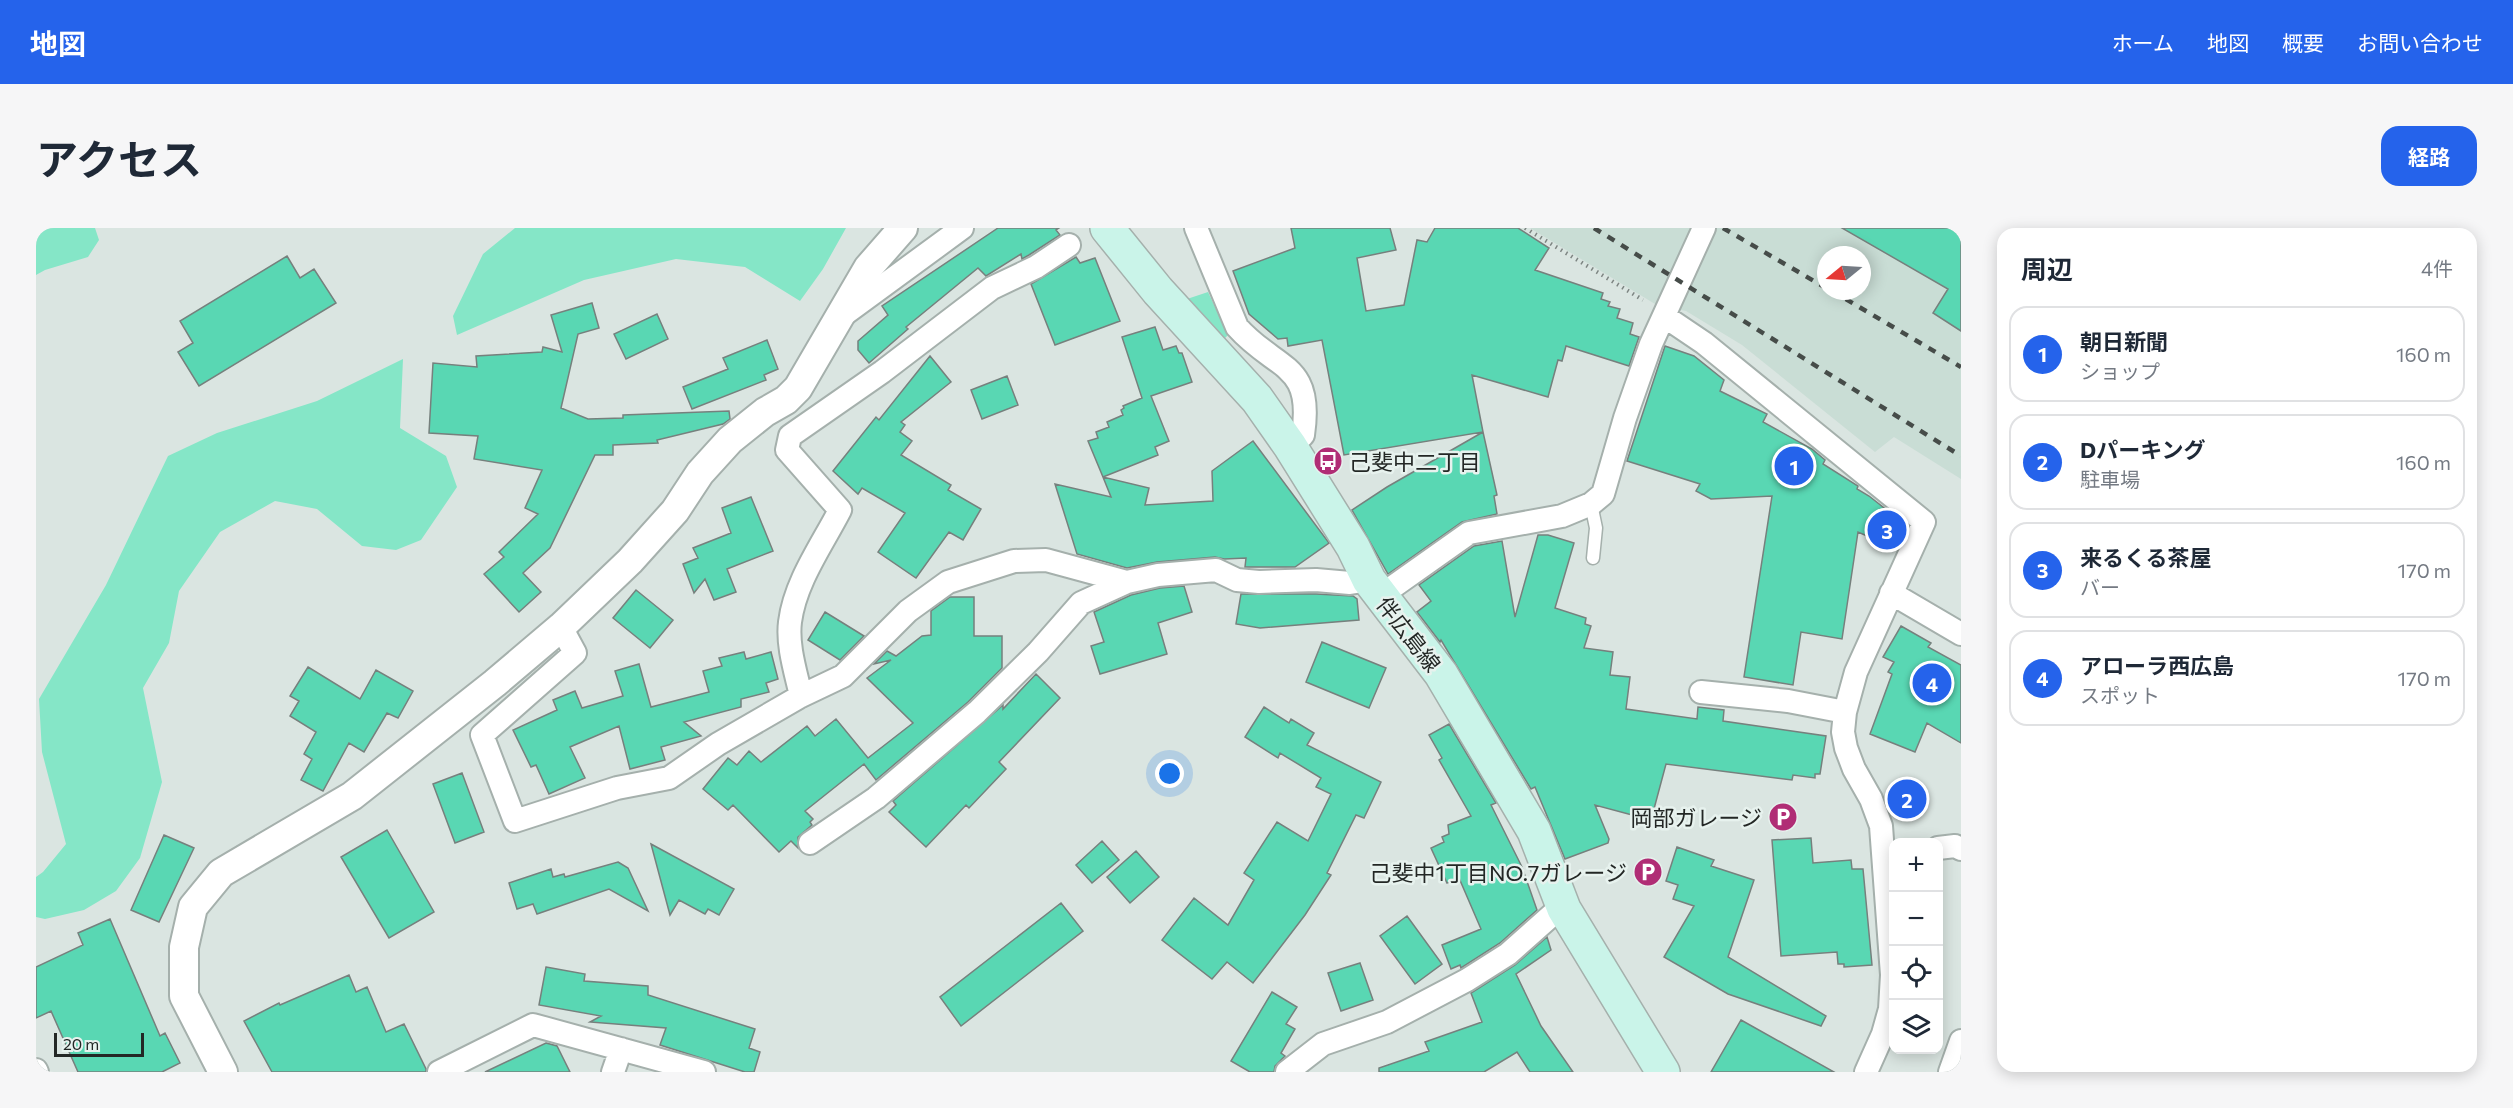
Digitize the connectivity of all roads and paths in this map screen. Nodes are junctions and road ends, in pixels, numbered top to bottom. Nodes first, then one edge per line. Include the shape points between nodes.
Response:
1 (903, 228) edge
2 (962, 228) edge
3 (1107, 228) edge
4 (1196, 228) edge
5 (1525, 228) edge
6 (1704, 228) edge
7 (1069, 245) dead end
8 (1644, 300) dead end
9 (1664, 316) junction
10 (836, 321) junction
11 (1290, 446) junction
12 (1591, 504) junction
13 (1593, 558) dead end
14 (1127, 582) junction
15 (1375, 588) junction
16 (1891, 593) junction
17 (561, 627) junction
18 (1961, 634) edge
19 (1701, 692) dead end
20 (801, 696) junction
21 (1845, 712) junction
22 (810, 843) dead end
23 (1943, 847) edge
24 (1961, 849) edge
25 (1889, 852) edge
26 (1890, 892) edge
27 (1564, 909) junction
28 (1961, 1041) edge
29 (621, 1049) junction
30 (223, 1072) edge
31 (438, 1072) edge
32 (613, 1072) edge
33 (704, 1072) edge
34 (1287, 1072) edge
35 (1663, 1072) edge
36 (1866, 1072) edge
37 (1950, 1072) edge

1 - 10 street via 868,268
2 - 10 street
3 - 11 main road, 伴広島線 via 1158,291 1257,399
4 - 11 street via 1237,327 1292,371 1300,382 1305,397 1305,425 1303,435
5 - 8 path
6 - 9 street
7 - 20 street via 1036,267 992,288 790,436 787,450 840,510 801,583 790,622
9 - 12 street via 1625,418 1602,494
9 - 16 street via 1924,522
10 - 17 street via 798,388 730,440 630,561
11 - 15 main road, 伴広島線
12 - 13 lane via 1596,528
12 - 15 street via 1563,516 1469,533
14 - 15 street via 1216,570 1237,580 1316,580
14 - 20 street via 1046,560 1014,561 948,582 908,611 843,676
14 - 22 street via 1080,603 1038,652 977,712 876,798
15 - 27 main road, 伴広島線 via 1441,674 1534,831
16 - 18 street
16 - 21 street via 1856,672
17 - 20 street via 575,653 482,735 515,821 617,788 669,778 718,744
17 - 30 street via 352,796 221,873 193,907 184,947 184,996
19 - 21 street via 1788,701
21 - 25 street via 1846,748 1871,800
23 - 24 street
26 - 36 street via 1890,1009
27 - 34 street via 1508,954 1467,980 1387,1022 1323,1044
27 - 35 main road, 伴広島線
28 - 37 street
29 - 31 street via 533,1025
29 - 32 street
29 - 33 street

